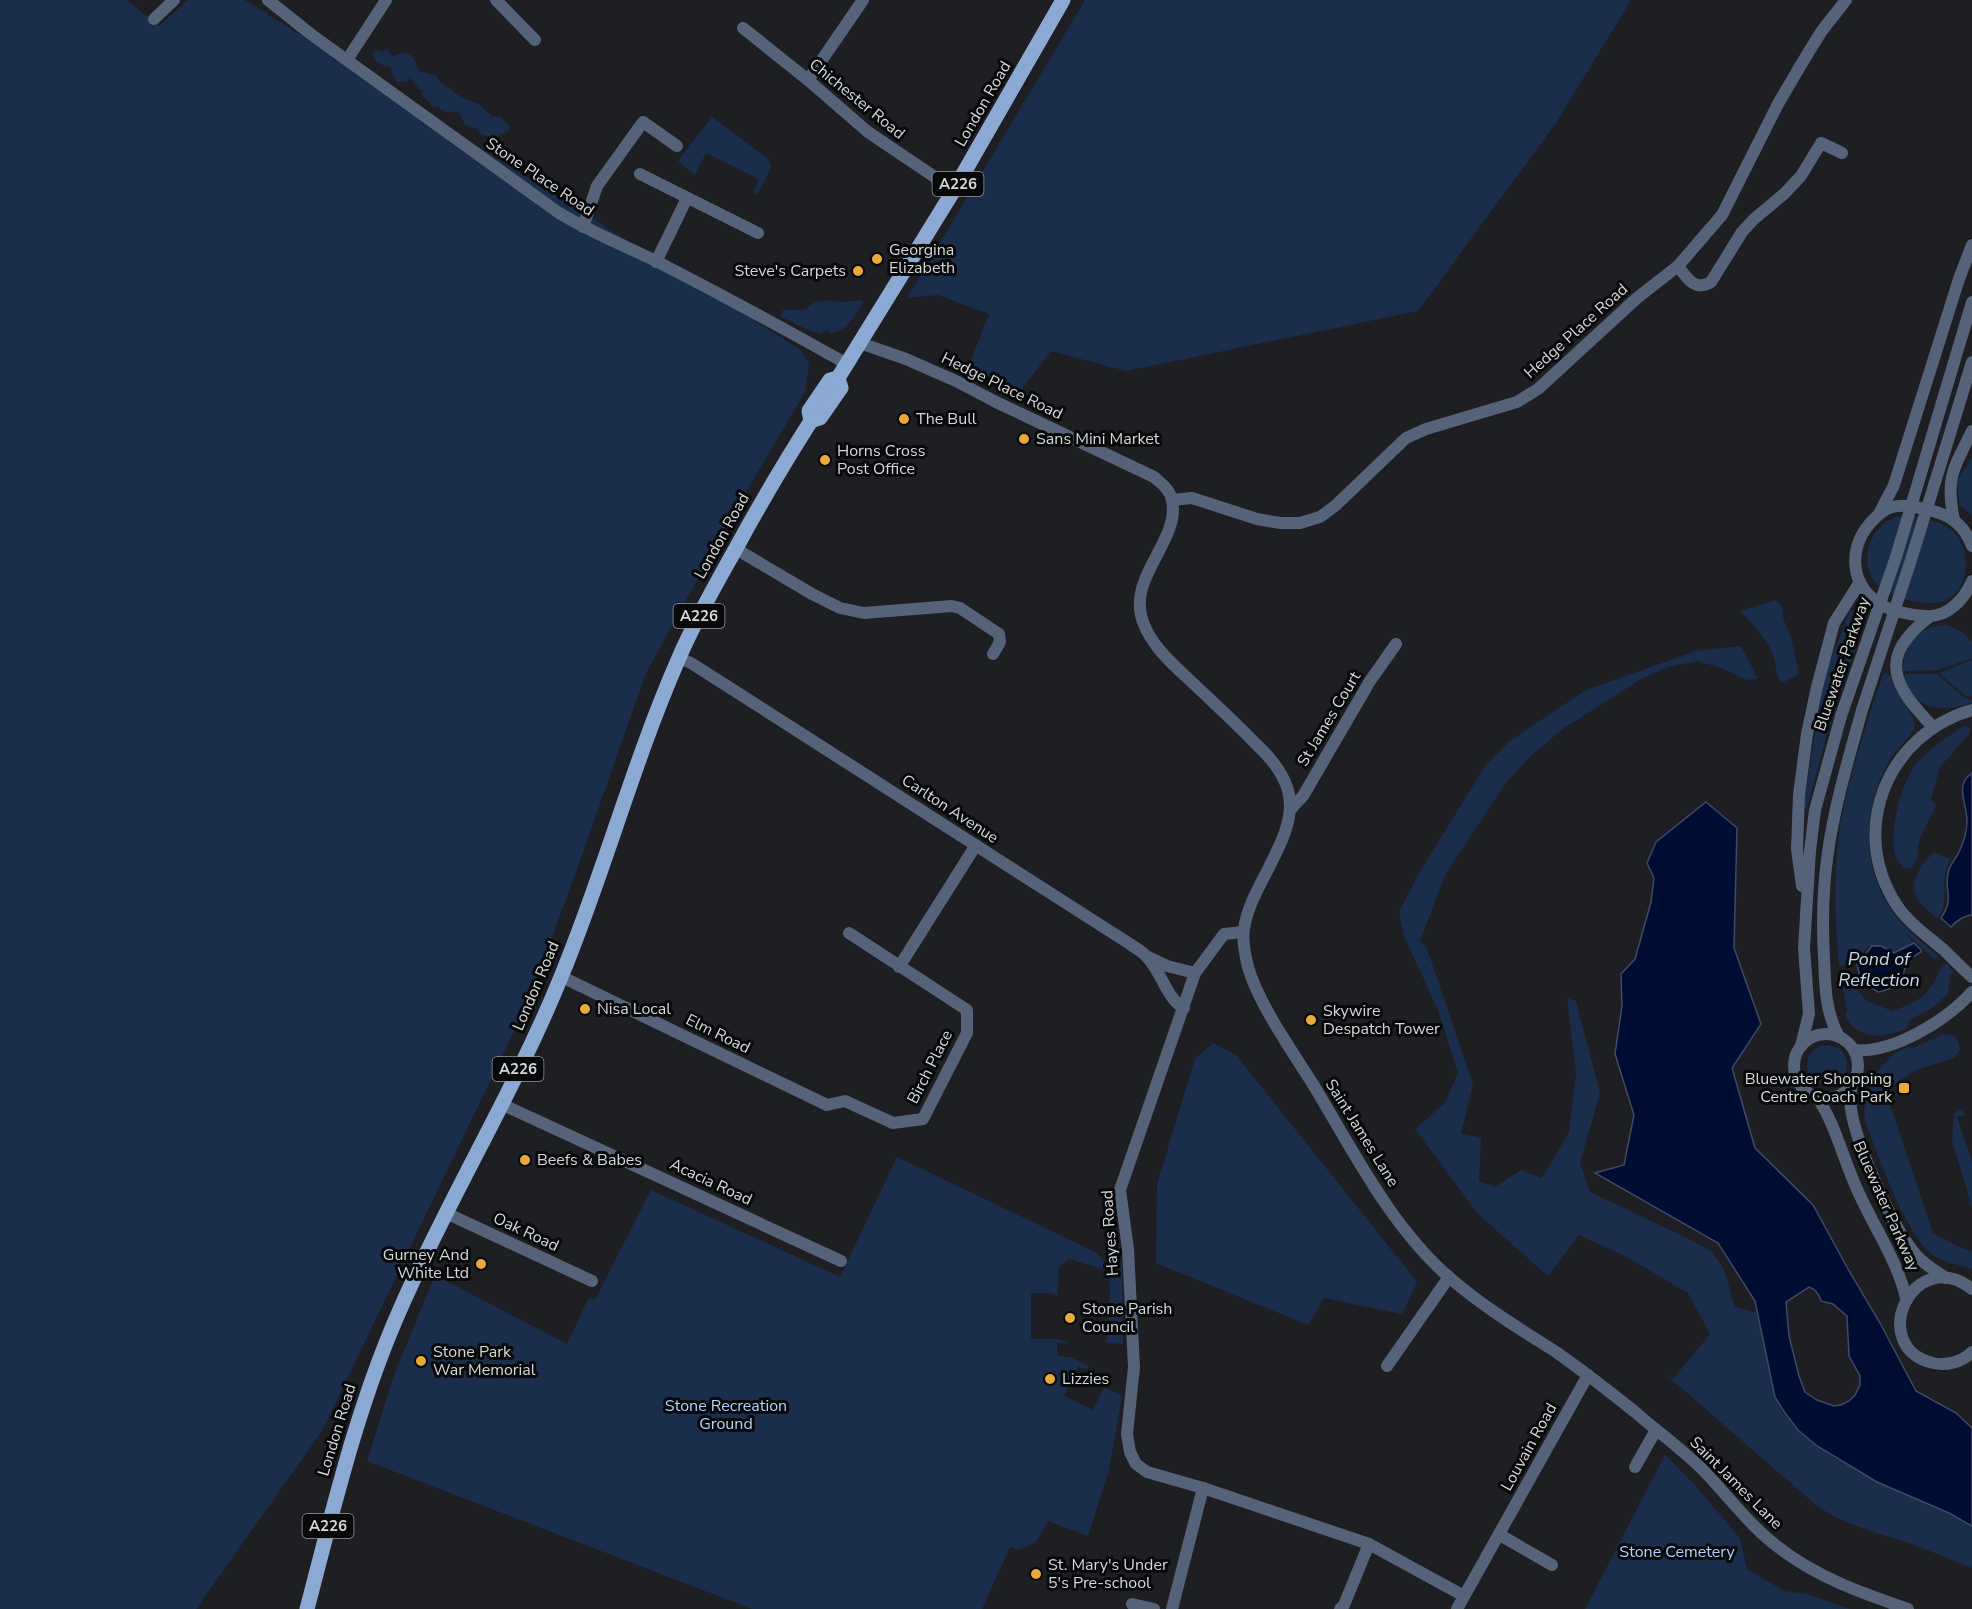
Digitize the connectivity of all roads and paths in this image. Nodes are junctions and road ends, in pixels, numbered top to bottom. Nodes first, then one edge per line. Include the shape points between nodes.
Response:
1 (174, 0) edge
2 (268, 0) edge
3 (386, 0) edge
4 (496, 0) edge
5 (863, 0) edge
6 (1063, 0) edge
7 (1846, 0) edge
8 (154, 19) dead end
9 (743, 28) dead end
10 (535, 40) dead end
11 (347, 60) junction
12 (808, 80) junction
13 (677, 146) dead end
14 (1842, 153) dead end
15 (640, 174) dead end
16 (954, 190) junction
17 (687, 198) junction
18 (583, 227) junction
19 (758, 233) dead end
20 (1972, 245) edge
21 (656, 262) junction
22 (1678, 266) junction
23 (1972, 302) edge
24 (860, 343) junction
25 (1972, 362) edge
26 (847, 364) junction
27 (1972, 431) edge
28 (1172, 500) junction
29 (1879, 514) junction
30 (1954, 520) junction
31 (1969, 532) edge
32 (1972, 546) edge
33 (736, 549) junction
34 (1972, 580) edge
35 (1860, 582) junction
36 (1929, 616) junction
37 (1396, 644) dead end
38 (993, 654) dead end
39 (679, 658) junction
40 (1972, 710) edge
41 (1933, 727) junction
42 (1290, 810) junction
43 (976, 845) junction
44 (1806, 908) junction
45 (1243, 932) junction
46 (849, 933) dead end
47 (1146, 956) junction
48 (899, 967) junction
49 (1196, 973) junction
50 (562, 977) junction
51 (1972, 977) edge
52 (1972, 992) edge
53 (1184, 1008) junction
54 (1839, 1036) junction
55 (1801, 1046) junction
56 (1854, 1050) junction
57 (1851, 1086) junction
58 (1817, 1096) junction
59 (501, 1104) junction
60 (827, 1105) joint
61 (446, 1213) junction
62 (841, 1262) dead end
63 (1449, 1277) junction
64 (1946, 1278) junction
65 (592, 1281) dead end
66 (1972, 1289) edge
67 (1906, 1298) junction
68 (1972, 1352) edge
69 (1958, 1361) junction
70 (1387, 1366) dead end
71 (1972, 1369) edge
72 (1588, 1375) junction
73 (1656, 1430) junction
74 (1635, 1467) dead end
75 (1203, 1488) junction
76 (1500, 1535) junction
77 (1369, 1544) junction
78 (1552, 1565) dead end
79 (1464, 1596) junction
80 (1132, 1604) dead end
81 (307, 1609) edge
82 (1154, 1609) edge
83 (1172, 1609) edge
84 (1340, 1609) edge
85 (1457, 1609) edge
86 (1908, 1609) edge

1 - 8 street
2 - 11 street, Stone Place Road
3 - 11 street
4 - 10 street
5 - 12 street
6 - 16 main road, London Road / A226
7 - 22 street, Hedge Place Road via 1821,32 1778,104 1722,215
9 - 12 street, Chichester Road
11 - 18 street, Stone Place Road
12 - 16 street, Chichester Road via 868,132
13 - 18 street via 643,122 597,186
14 - 22 street via 1821,143 1801,176 1742,232 1711,282 1697,286
15 - 17 street
16 - 24 main road, London Road / A226
17 - 19 street
17 - 21 street
18 - 21 street, Stone Place Road
20 - 29 street via 1894,485
21 - 26 street, Stone Place Road
22 - 28 street, Hedge Place Road via 1637,297 1538,389 1517,402 1406,438 1320,517 1280,523 1192,498
23 - 44 street, Bluewater Parkway, bridge via 1815,810
24 - 26 main road, London Road / A226
24 - 28 street, Hedge Place Road via 949,378 1154,477
25 - 54 street, Bluewater Parkway, bridge via 1862,710 1834,816 1824,888 1823,946 1825,987
26 - 33 main road, London Road / A226 via 838,378 841,387 820,418 811,421
27 - 30 street via 1949,488
28 - 42 street, Saint James Lane via 1167,534 1146,574 1139,599 1141,620 1169,662 1272,761 1286,784
29 - 30 street via 1889,507 1908,505
29 - 35 street via 1863,531 1856,548
30 - 31 street
31 - 32 street
33 - 38 street via 840,608 864,613 960,608 999,635 1000,642
33 - 39 main road, London Road / A226
34 - 36 street via 1950,610
35 - 36 street via 1883,605
35 - 44 street via 1834,623 1808,734 1799,795 1797,849
36 - 41 street via 1902,643 1896,666 1904,693
37 - 42 street, St James Court via 1303,796
39 - 43 street, Carlton Avenue
39 - 50 main road, London Road / A226
40 - 41 street
41 - 51 street via 1902,755 1884,786 1876,822 1877,855 1886,884 1901,911
42 - 45 street, Saint James Lane via 1287,827 1248,911
43 - 47 street, Carlton Avenue
43 - 48 street
44 - 55 street, Bluewater Parkway via 1805,980 1809,1014
45 - 49 street, Hayes Road via 1224,934
45 - 63 street, Saint James Lane via 1255,985 1337,1127 1407,1231
46 - 48 street, Birch Place
47 - 49 street
47 - 53 street, Carlton Avenue via 1174,1002
48 - 60 street, Birch Place via 967,1010 967,1033 922,1119 893,1123 845,1101
49 - 53 street, Hayes Road
50 - 59 main road, London Road / A226
50 - 60 street, Elm Road
52 - 56 street via 1952,1011 1920,1031 1882,1047
53 - 75 street, Hayes Road via 1120,1190 1128,1249 1134,1367 1127,1438 1131,1455 1142,1469
54 - 55 street via 1820,1034
54 - 56 street
55 - 58 street via 1795,1058 1795,1072 1800,1085
56 - 57 street via 1858,1068
57 - 58 street via 1832,1097
57 - 64 street, Bluewater Parkway via 1850,1106 1857,1132 1890,1211 1914,1253
58 - 67 street, Bluewater Parkway via 1866,1209 1897,1268
59 - 61 main road, London Road / A226
59 - 62 street, Acacia Road
61 - 65 street, Oak Road
61 - 81 main road, London Road / A226 via 402,1305 367,1393
63 - 70 street
63 - 72 street, Saint James Lane
64 - 66 street, Bluewater Parkway
64 - 67 street via 1923,1282
67 - 69 street via 1900,1323 1907,1345 1924,1360 1947,1364
68 - 69 street
69 - 71 street
72 - 73 street, Saint James Lane
72 - 76 street, Louvain Road
73 - 74 street
73 - 86 street, Saint James Lane via 1703,1470 1782,1550 1833,1582
75 - 77 street, Hayes Road
75 - 83 street
76 - 78 street
76 - 79 street, Louvain Road
77 - 79 street, Hayes Road
77 - 84 street
79 - 85 street, Louvain Road
80 - 82 street

